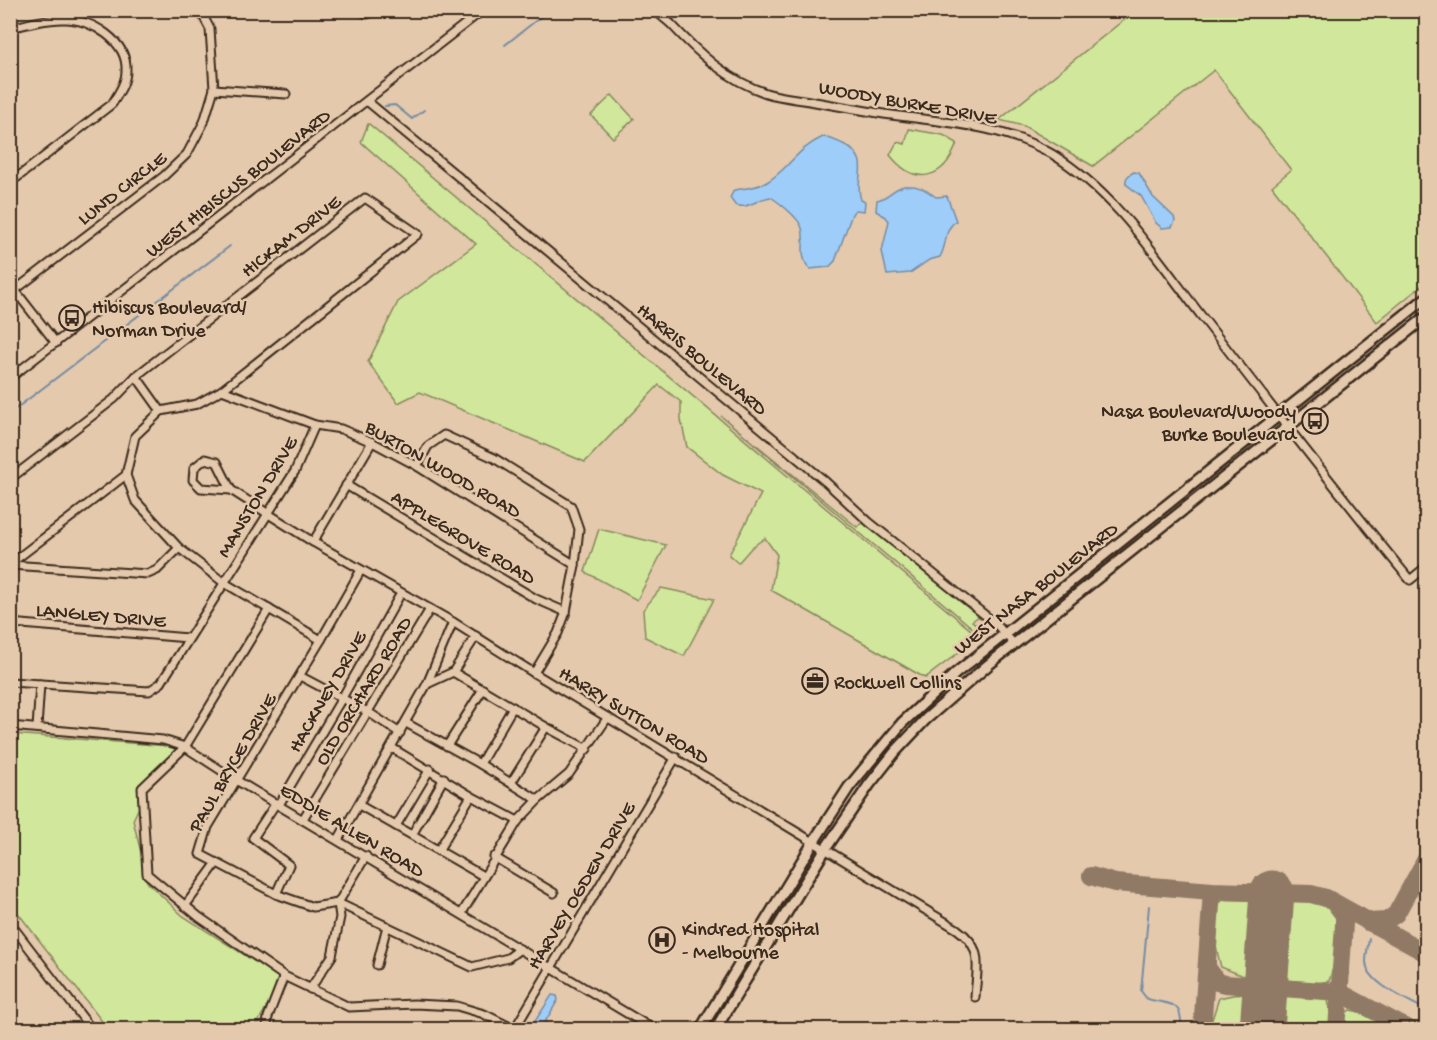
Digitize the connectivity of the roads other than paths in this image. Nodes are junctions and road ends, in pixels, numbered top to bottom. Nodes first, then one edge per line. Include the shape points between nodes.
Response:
1 (200, 10) edge
2 (360, 10) edge
3 (380, 10) edge
4 (483, 10) edge
5 (656, 10) edge
6 (664, 10) edge
7 (473, 14) edge
8 (669, 21) junction
9 (10, 28) edge
10 (214, 89) junction
11 (286, 94) dead end
12 (367, 101) junction
13 (10, 183) edge
14 (12, 289) edge
15 (1426, 298) edge
16 (1426, 316) edge
17 (56, 343) junction
18 (136, 376) junction
19 (10, 378) edge
20 (222, 390) junction
21 (161, 411) junction
22 (1279, 416) junction
23 (315, 425) junction
24 (1288, 427) junction
25 (372, 442) junction
26 (417, 466) junction
27 (126, 474) junction
28 (10, 479) edge
29 (346, 485) junction
30 (231, 490) junction
31 (267, 513) junction
32 (313, 542) junction
33 (179, 548) junction
34 (10, 565) edge
35 (575, 565) junction
36 (1091, 566) junction
37 (1426, 567) edge
38 (361, 570) junction
39 (1099, 577) junction
40 (223, 582) junction
41 (401, 593) junction
42 (269, 609) junction
43 (430, 609) junction
44 (566, 612) junction
45 (453, 622) junction
46 (10, 623) edge
47 (1005, 633) junction
48 (476, 636) junction
49 (188, 638) junction
50 (321, 640) junction
51 (1014, 644) junction
52 (453, 672) junction
53 (534, 673) junction
54 (300, 676) junction
55 (10, 682) edge
56 (40, 684) junction
57 (427, 684) junction
58 (483, 689) junction
59 (342, 698) junction
60 (513, 707) junction
61 (368, 712) junction
62 (608, 717) junction
63 (406, 723) junction
64 (10, 726) edge
65 (546, 727) junction
66 (37, 728) junction
67 (400, 733) junction
68 (447, 746) junction
69 (185, 747) junction
70 (392, 748) junction
71 (587, 749) junction
72 (676, 757) junction
73 (480, 764) junction
74 (430, 769) junction
75 (444, 778) junction
76 (236, 780) junction
77 (511, 783) junction
78 (471, 796) junction
79 (538, 800) junction
80 (277, 804) junction
81 (359, 805) junction
82 (303, 819) junction
83 (518, 821) junction
84 (396, 826) junction
85 (412, 835) junction
86 (339, 840) junction
87 (814, 841) junction
88 (826, 848) junction
89 (438, 851) junction
90 (366, 856) junction
91 (494, 857) junction
92 (216, 864) junction
93 (483, 876) junction
94 (554, 892) dead end
95 (276, 894) junction
96 (338, 903) junction
97 (185, 906) junction
98 (462, 913) junction
99 (10, 923) edge
100 (387, 926) junction
101 (520, 949) junction
102 (377, 965) dead end
103 (549, 968) junction
104 (284, 976) junction
105 (310, 989) junction
106 (975, 997) dead end
107 (92, 1029) edge
108 (272, 1029) edge
109 (514, 1029) edge
110 (655, 1029) edge
111 (700, 1029) edge
112 (715, 1029) edge

1 - 10 street, LUND CIRCLE via 210,29
2 - 3 street via 367,14
4 - 7 street, WEST HIBISCUS BOULEVARD
5 - 8 street, WOODY BURKE DRIVE
6 - 8 street, WOODY BURKE DRIVE
7 - 12 street, WEST HIBISCUS BOULEVARD
8 - 22 street, WOODY BURKE DRIVE via 713,65 767,93 884,114 958,122 1051,153 1099,189 1121,214
9 - 13 street via 66,18 91,24 108,35 122,52 127,69 123,87 112,104
10 - 11 street
10 - 14 street, LUND CIRCLE via 204,122 187,154 164,176
12 - 17 street, WEST HIBISCUS BOULEVARD
12 - 47 street, HARRIS BOULEVARD
14 - 17 street
15 - 22 main road, WEST NASA BOULEVARD
16 - 24 main road, WEST NASA BOULEVARD
17 - 19 street, WEST HIBISCUS BOULEVARD
18 - 20 street, HICKAM DRIVE via 365,198 417,234
18 - 21 street
18 - 28 street, HICKAM DRIVE via 114,399
20 - 21 street via 196,404
20 - 23 street, BURTON WOOD ROAD
21 - 27 street via 135,436
22 - 24 street, WOODY BURKE DRIVE
22 - 36 main road, WEST NASA BOULEVARD
23 - 25 street, BURTON WOOD ROAD via 341,429
23 - 31 street, MANSTON DRIVE via 295,471
24 - 37 street, WOODY BURKE DRIVE via 1410,580
24 - 39 main road, WEST NASA BOULEVARD
25 - 26 street, BURTON WOOD ROAD
25 - 29 street
26 - 35 street, BURTON WOOD ROAD
26 - 35 street via 428,446 444,435 494,458 571,506 579,529
27 - 33 street via 135,500
27 - 34 street
29 - 32 street
29 - 44 street, APPLEGROVE ROAD via 536,599
30 - 30 street, HARRY SUTTON ROAD via 217,462 205,459 194,468 193,480 201,488
30 - 31 street, HARRY SUTTON ROAD
31 - 32 street, HARRY SUTTON ROAD
31 - 40 street, MANSTON DRIVE
32 - 38 street, HARRY SUTTON ROAD
33 - 34 street via 148,574
33 - 40 street
35 - 44 street
36 - 39 main road
36 - 47 main road, WEST NASA BOULEVARD
38 - 41 street, HARRY SUTTON ROAD
38 - 50 street, PAUL BRYCE DRIVE
39 - 51 main road, WEST NASA BOULEVARD
40 - 42 street
40 - 49 street, MANSTON DRIVE
41 - 43 street, HARRY SUTTON ROAD
41 - 59 street, HACKNEY DRIVE
42 - 50 street
42 - 69 street
43 - 45 street, HARRY SUTTON ROAD
43 - 61 street, OLD ORCHARD ROAD
44 - 53 street
45 - 48 street, HARRY SUTTON ROAD
45 - 57 street
46 - 49 street, LANGLEY DRIVE
47 - 51 street, HARRIS BOULEVARD
47 - 87 main road, WEST NASA BOULEVARD via 897,728 849,787
48 - 52 street
48 - 53 street, HARRY SUTTON ROAD
49 - 56 street, MANSTON DRIVE via 160,683 149,691
50 - 54 street, PAUL BRYCE DRIVE
51 - 88 main road, WEST NASA BOULEVARD via 956,691 905,741 868,784
52 - 57 street
52 - 58 street
53 - 62 street, HARRY SUTTON ROAD
54 - 59 street
54 - 76 street, PAUL BRYCE DRIVE
55 - 56 street
56 - 66 street
57 - 63 street
58 - 60 street
58 - 68 street
59 - 61 street
59 - 80 street, HACKNEY DRIVE
60 - 65 street
60 - 73 street
61 - 67 street
61 - 82 street, OLD ORCHARD ROAD
62 - 71 street
62 - 72 street, HARRY SUTTON ROAD
63 - 67 street
63 - 68 street
64 - 66 street, EDDIE ALLEN ROAD
65 - 71 street
65 - 77 street
66 - 69 street, EDDIE ALLEN ROAD via 163,740
67 - 70 street
68 - 73 street
69 - 76 street, EDDIE ALLEN ROAD
69 - 97 street via 142,788 147,874
70 - 74 street
70 - 81 street
71 - 79 street via 568,774
72 - 87 street, HARRY SUTTON ROAD
72 - 103 street, HARVEY OGDEN DRIVE
73 - 77 street
74 - 75 street
74 - 84 street
75 - 78 street
75 - 85 street
76 - 80 street, EDDIE ALLEN ROAD
76 - 92 street, PAUL BRYCE DRIVE via 208,827 200,854
77 - 79 street
78 - 83 street
78 - 89 street
79 - 83 street
80 - 82 street, EDDIE ALLEN ROAD
80 - 95 street, HACKNEY DRIVE via 253,838 289,865
81 - 84 street
81 - 86 street
82 - 86 street, EDDIE ALLEN ROAD
83 - 91 street
84 - 85 street
85 - 89 street
86 - 90 street, EDDIE ALLEN ROAD
87 - 88 street, HARRY SUTTON ROAD
87 - 111 main road, WEST NASA BOULEVARD
88 - 106 street, HARRY SUTTON ROAD via 972,941 977,953
88 - 112 main road, WEST NASA BOULEVARD
89 - 93 street
90 - 96 street
90 - 98 street, EDDIE ALLEN ROAD
91 - 93 street
91 - 94 street
92 - 95 street
92 - 97 street
93 - 98 street
95 - 96 street via 313,907
96 - 100 street
96 - 105 street via 340,917 332,956
97 - 104 street
98 - 101 street, EDDIE ALLEN ROAD
99 - 107 street
100 - 101 street via 472,967 508,958
100 - 102 street
101 - 103 street, EDDIE ALLEN ROAD
103 - 109 street, HARVEY OGDEN DRIVE
103 - 110 street, EDDIE ALLEN ROAD
104 - 105 street
104 - 108 street via 268,1017 267,1026
105 - 109 street via 349,1007 458,1006

